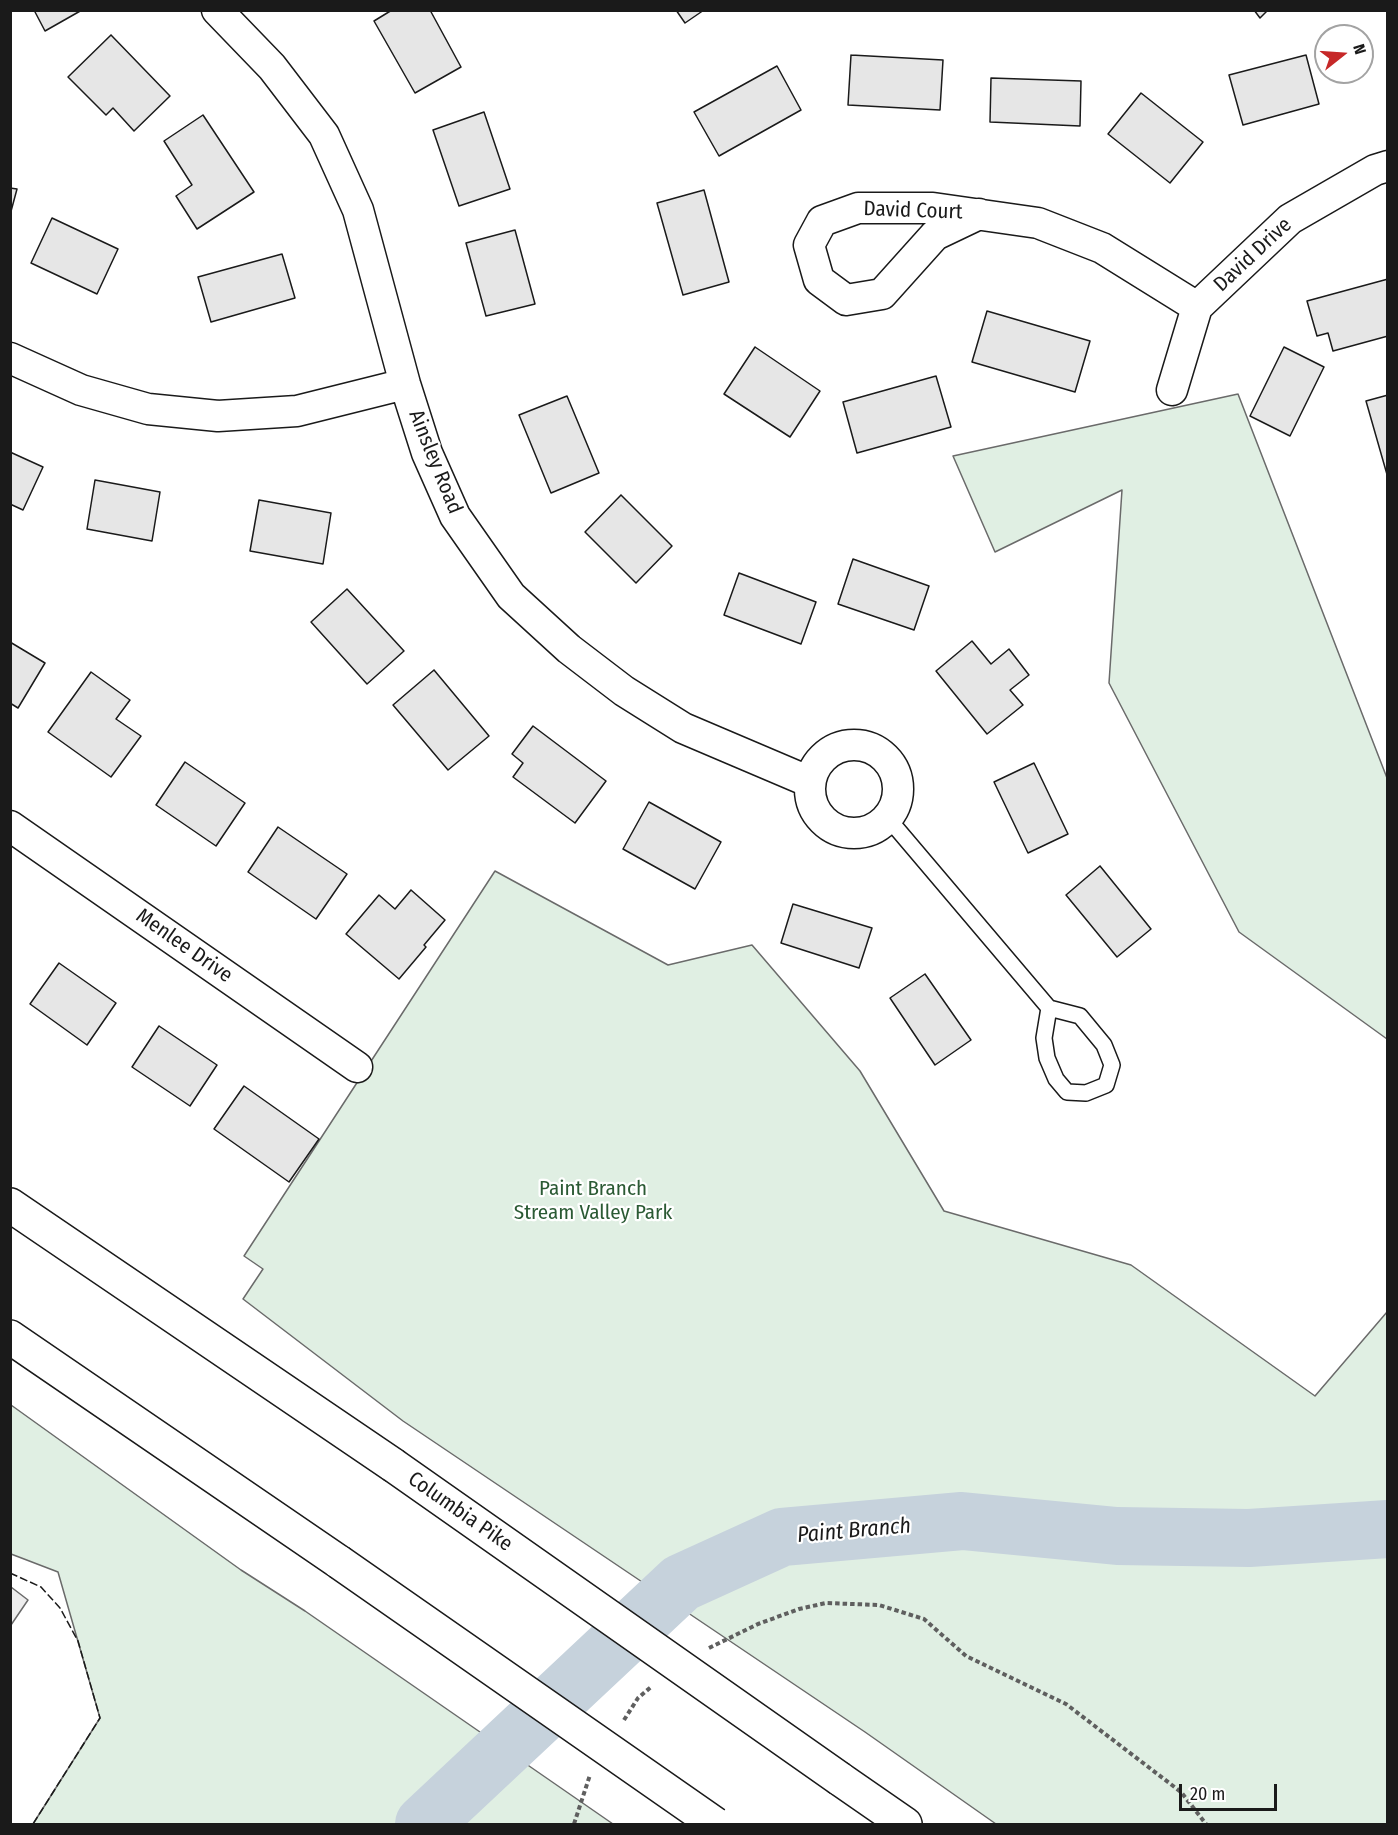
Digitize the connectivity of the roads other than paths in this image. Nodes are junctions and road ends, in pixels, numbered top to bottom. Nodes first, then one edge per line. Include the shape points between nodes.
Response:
1 (217, 10) edge
2 (1388, 166) edge
3 (979, 214) junction
4 (1197, 307) junction
5 (10, 358) edge
6 (405, 384) junction
7 (1172, 390) dead end
8 (810, 782) junction
9 (887, 818) junction
10 (10, 826) edge
11 (1049, 1008) junction
12 (357, 1067) dead end
13 (10, 1205) edge
14 (10, 1337) edge
15 (715, 1824) edge
16 (905, 1824) edge

1 - 6 street, Ainsley Road via 272,68 324,135 358,210
2 - 4 street, David Drive via 1290,219
3 - 3 street, David Court via 935,235 882,294 846,300 819,280 808,245 822,221 858,208 933,208
3 - 4 street, David Court via 1038,223 1102,248
4 - 7 street, David Drive
5 - 6 street via 81,390 148,409 218,416 297,411
6 - 8 street, Ainsley Road via 427,453 455,516 511,596 569,649 624,691 683,728
8 - 9 street via 815,811 838,831 868,831
8 - 9 street via 814,768 834,749 862,745 875,750 887,759 898,785 897,799
9 - 11 lane
10 - 12 street, Menlee Drive
11 - 11 lane via 1080,1016 1104,1045 1112,1065 1106,1085 1086,1093 1067,1092 1056,1079 1044,1038
13 - 16 highway, Columbia Pike, bridge via 393,1465
14 - 15 highway, bridge

